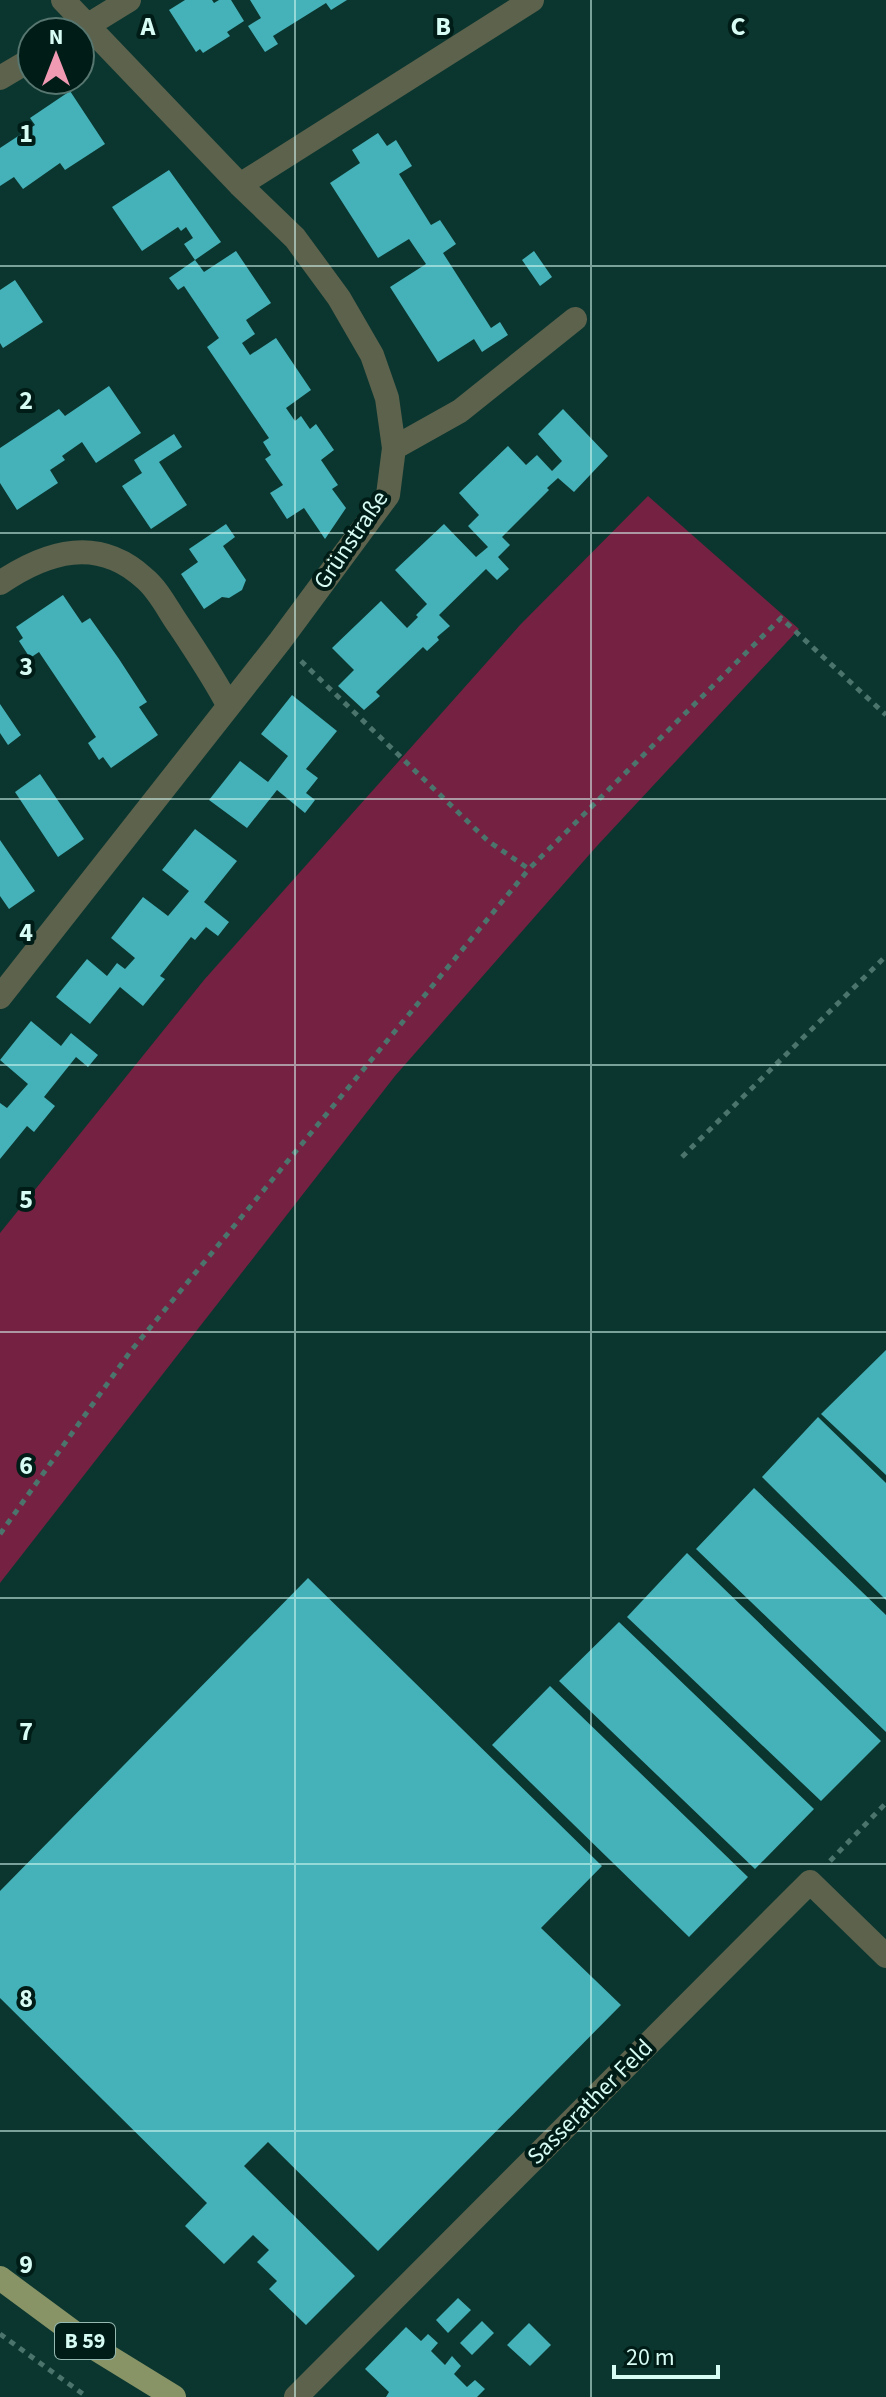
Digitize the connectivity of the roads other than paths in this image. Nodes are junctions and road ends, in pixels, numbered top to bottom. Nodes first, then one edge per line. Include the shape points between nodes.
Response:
1 (129, 0) edge
2 (532, 0) edge
3 (96, 20) edge
4 (96, 41) edge
5 (240, 185) junction
6 (575, 319) dead end
7 (394, 448) junction
8 (0, 583) edge
9 (228, 705) junction
10 (0, 997) edge
11 (886, 1956) edge
12 (0, 2278) edge
13 (174, 2397) edge
14 (296, 2397) edge

1 - 3 street
2 - 5 street
4 - 5 street, Grünstraße
5 - 7 street, Grünstraße via 295,238 339,298 372,355 387,398
6 - 7 street via 460,411
7 - 9 street, Grünstraße via 388,495
8 - 9 street via 61,553 106,553 145,578
9 - 10 street, Grünstraße
11 - 14 street, Sasserather Feld via 810,1882
12 - 13 main road, B 59 via 96,2349

